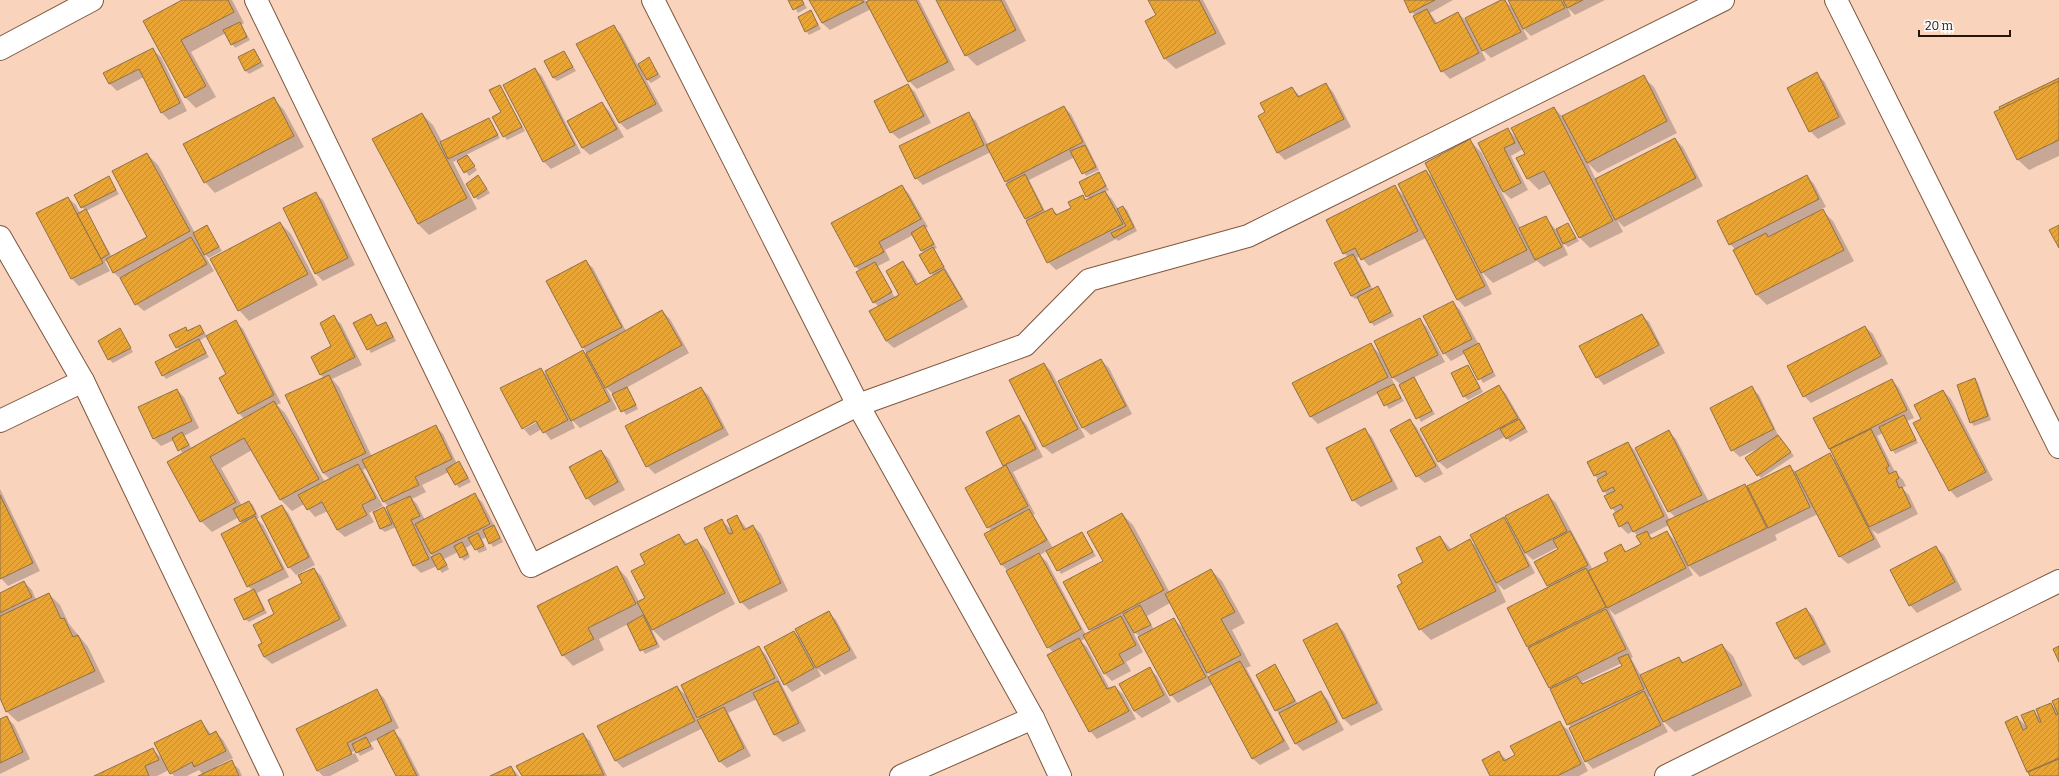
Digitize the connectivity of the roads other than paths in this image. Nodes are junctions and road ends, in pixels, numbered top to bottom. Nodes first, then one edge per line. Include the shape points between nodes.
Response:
1 (92, 0) edge
2 (256, 0) edge
3 (653, 0) edge
4 (1723, 0) edge
5 (1836, 0) edge
6 (0, 49) edge
7 (0, 238) edge
8 (83, 382) junction
9 (858, 405) junction
10 (0, 421) edge
11 (2059, 446) edge
12 (2059, 581) edge
13 (1033, 718) junction
14 (272, 776) edge
15 (901, 776) edge
16 (1060, 776) edge
17 (1666, 776) edge

1 - 6 street
2 - 9 street via 531,566
3 - 9 street
4 - 9 street via 1248,236 1089,280 1025,345
5 - 11 street
7 - 8 street
8 - 10 street
8 - 14 street
9 - 13 street
12 - 17 street
13 - 15 street
13 - 16 street

